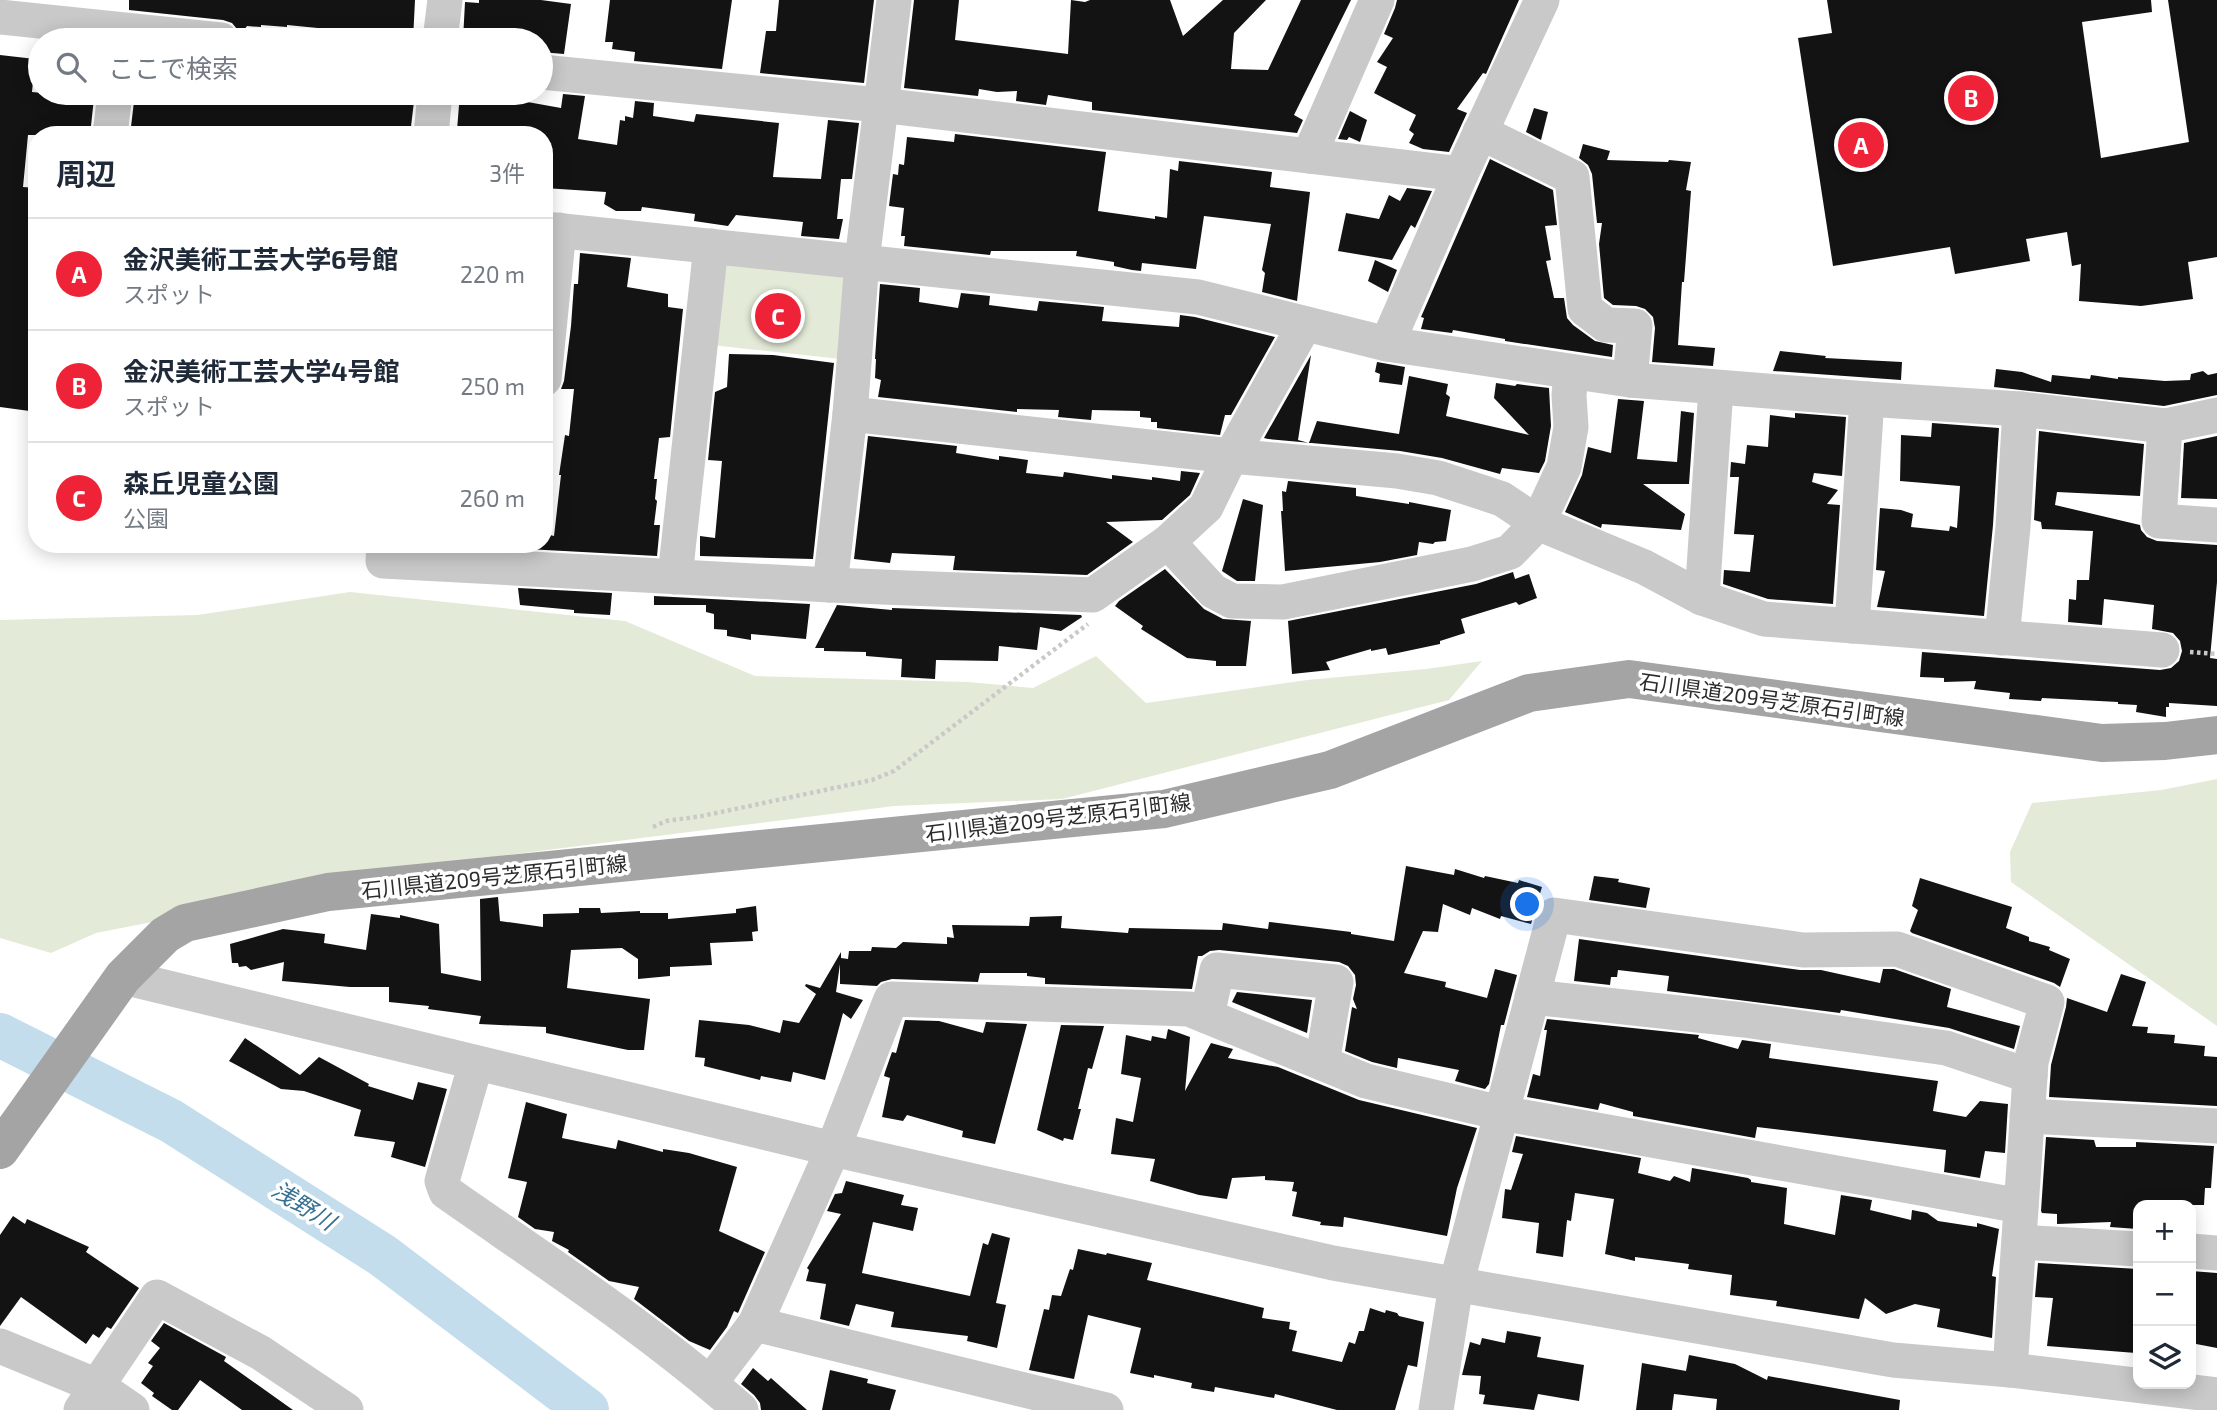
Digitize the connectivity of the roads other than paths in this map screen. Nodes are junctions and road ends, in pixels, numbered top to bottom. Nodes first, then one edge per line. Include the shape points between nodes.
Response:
1 (445, 0) edge
2 (894, 0) edge
3 (1377, 0) edge
4 (1542, 0) edge
5 (46, 11) edge
6 (0, 17) edge
7 (99, 28) edge
8 (442, 28) edge
9 (553, 73) edge
10 (114, 105) edge
11 (434, 105) edge
12 (880, 105) junction
13 (111, 126) edge
14 (431, 126) edge
15 (1480, 132) junction
16 (1309, 156) junction
17 (1461, 173) junction
18 (553, 230) edge
19 (711, 246) junction
20 (862, 261) junction
21 (1305, 324) junction
22 (1387, 344) junction
23 (1571, 373) junction
24 (1630, 380) junction
25 (1716, 388) junction
26 (1867, 399) junction
27 (2020, 409) junction
28 (850, 414) junction
29 (2217, 415) edge
30 (2165, 426) junction
31 (1231, 456) junction
32 (1538, 523) junction
33 (2217, 525) edge
34 (1168, 542) junction
35 (383, 553) edge
36 (527, 556) edge
37 (675, 577) junction
38 (830, 585) junction
39 (1702, 597) junction
40 (1852, 626) junction
41 (2002, 638) junction
42 (2162, 650) dead end
43 (2217, 735) edge
44 (123, 977) junction
45 (1532, 997) junction
46 (1207, 1016) junction
47 (476, 1063) junction
48 (1322, 1063) junction
49 (2030, 1076) junction
50 (1501, 1114) junction
51 (2027, 1116) junction
52 (2217, 1126) edge
53 (833, 1149) junction
54 (0, 1150) edge
55 (2021, 1206) junction
56 (2019, 1242) junction
57 (2133, 1249) edge
58 (2196, 1251) edge
59 (2217, 1253) edge
60 (1456, 1285) junction
61 (755, 1324) junction
62 (0, 1346) edge
63 (2011, 1370) junction
64 (710, 1383) junction
65 (2217, 1395) edge
66 (2119, 1396) edge
67 (89, 1398) edge
68 (132, 1410) edge
69 (346, 1410) edge
70 (741, 1410) edge
71 (1106, 1410) edge
72 (1436, 1410) edge

1 - 8 street
2 - 12 street
3 - 16 street
4 - 15 street
5 - 6 street
5 - 7 street
9 - 12 street
10 - 13 street
11 - 14 street
12 - 16 street
12 - 20 street
15 - 17 street
15 - 24 street via 1572,177 1585,309 1606,325 1635,327
16 - 17 street
17 - 22 street
18 - 19 street
19 - 20 street
19 - 37 street
20 - 21 street via 1198,297
20 - 28 street
21 - 22 street
21 - 31 street
22 - 23 street
23 - 24 street
23 - 32 street via 1571,427 1564,467
24 - 25 street
25 - 26 street
25 - 39 street
26 - 27 street
26 - 40 street
27 - 30 street
27 - 41 street
28 - 31 street
28 - 38 street
29 - 30 street
30 - 33 street via 2159,521
31 - 32 street via 1438,478 1502,499
31 - 34 street via 1206,507
32 - 34 street via 1510,552 1472,564 1283,602 1232,601 1213,591
32 - 39 street
34 - 38 street via 1093,596
35 - 36 street via 383,561
36 - 37 street
37 - 38 street
39 - 40 street via 1764,619
40 - 41 street
41 - 42 street
43 - 44 main road, 石川県道209号芝原石引町線 via 2102,743 1629,679 1529,693 1330,770 1164,809 328,892 185,923 165,935
44 - 47 street
44 - 54 main road, 石川県道209号芝原石引町線
45 - 49 street via 1946,1048
45 - 49 street via 1554,915 1803,950 1897,949 2047,1002
45 - 50 street
46 - 48 street
46 - 48 street via 1217,970 1336,982
46 - 53 street via 1189,1009 891,999
47 - 53 street
47 - 64 street via 442,1181 446,1192
48 - 50 street via 1366,1081
49 - 51 street
50 - 55 street
50 - 60 street
51 - 52 street
51 - 55 street
53 - 60 street via 1332,1263
53 - 61 street
55 - 56 street
56 - 57 street
56 - 63 street
58 - 59 street
60 - 63 street via 1893,1360
60 - 72 street
61 - 64 street
61 - 71 street
62 - 67 street
63 - 66 street
64 - 70 street
65 - 66 street
67 - 68 street
67 - 69 street via 156,1297 261,1353

